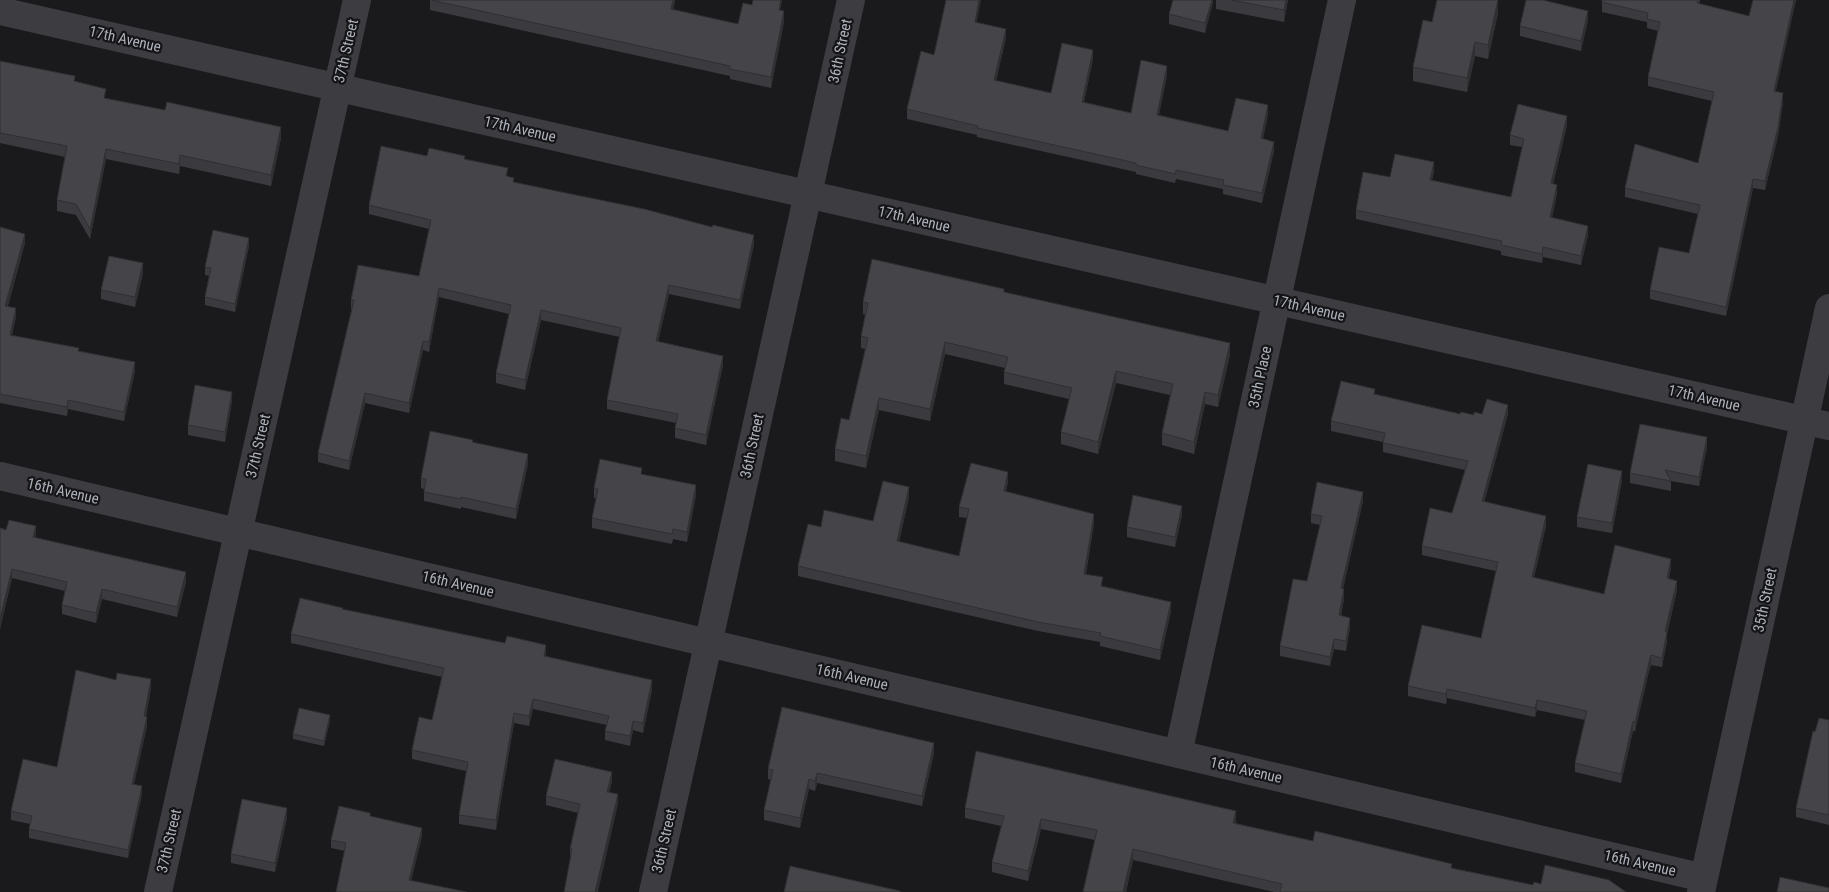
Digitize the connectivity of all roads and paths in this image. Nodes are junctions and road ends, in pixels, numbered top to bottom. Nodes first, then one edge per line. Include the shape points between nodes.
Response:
1 (357, 0) edge
2 (851, 0) edge
3 (1342, 0) edge
4 (0, 11) edge
5 (338, 88) junction
6 (808, 194) junction
7 (1276, 301) junction
8 (1829, 308) edge
9 (1817, 423) edge
10 (0, 476) edge
11 (238, 532) junction
12 (709, 643) junction
13 (1178, 754) junction
14 (1702, 885) edge
15 (158, 892) edge
16 (653, 892) edge

1 - 5 street, 37th Street
2 - 6 street, 36th Street
3 - 7 street, 35th Place
4 - 5 street, 17th Avenue
5 - 6 street, 17th Avenue
5 - 11 street, 37th Street
6 - 7 street, 17th Avenue
6 - 12 street, 36th Street
7 - 9 street, 17th Avenue
7 - 13 street, 35th Place
8 - 9 street, 35th Street
9 - 14 street, 35th Street
10 - 11 street, 16th Avenue
11 - 12 street, 16th Avenue
11 - 15 street, 37th Street
12 - 13 street, 16th Avenue
12 - 16 street, 36th Street
13 - 14 street, 16th Avenue

